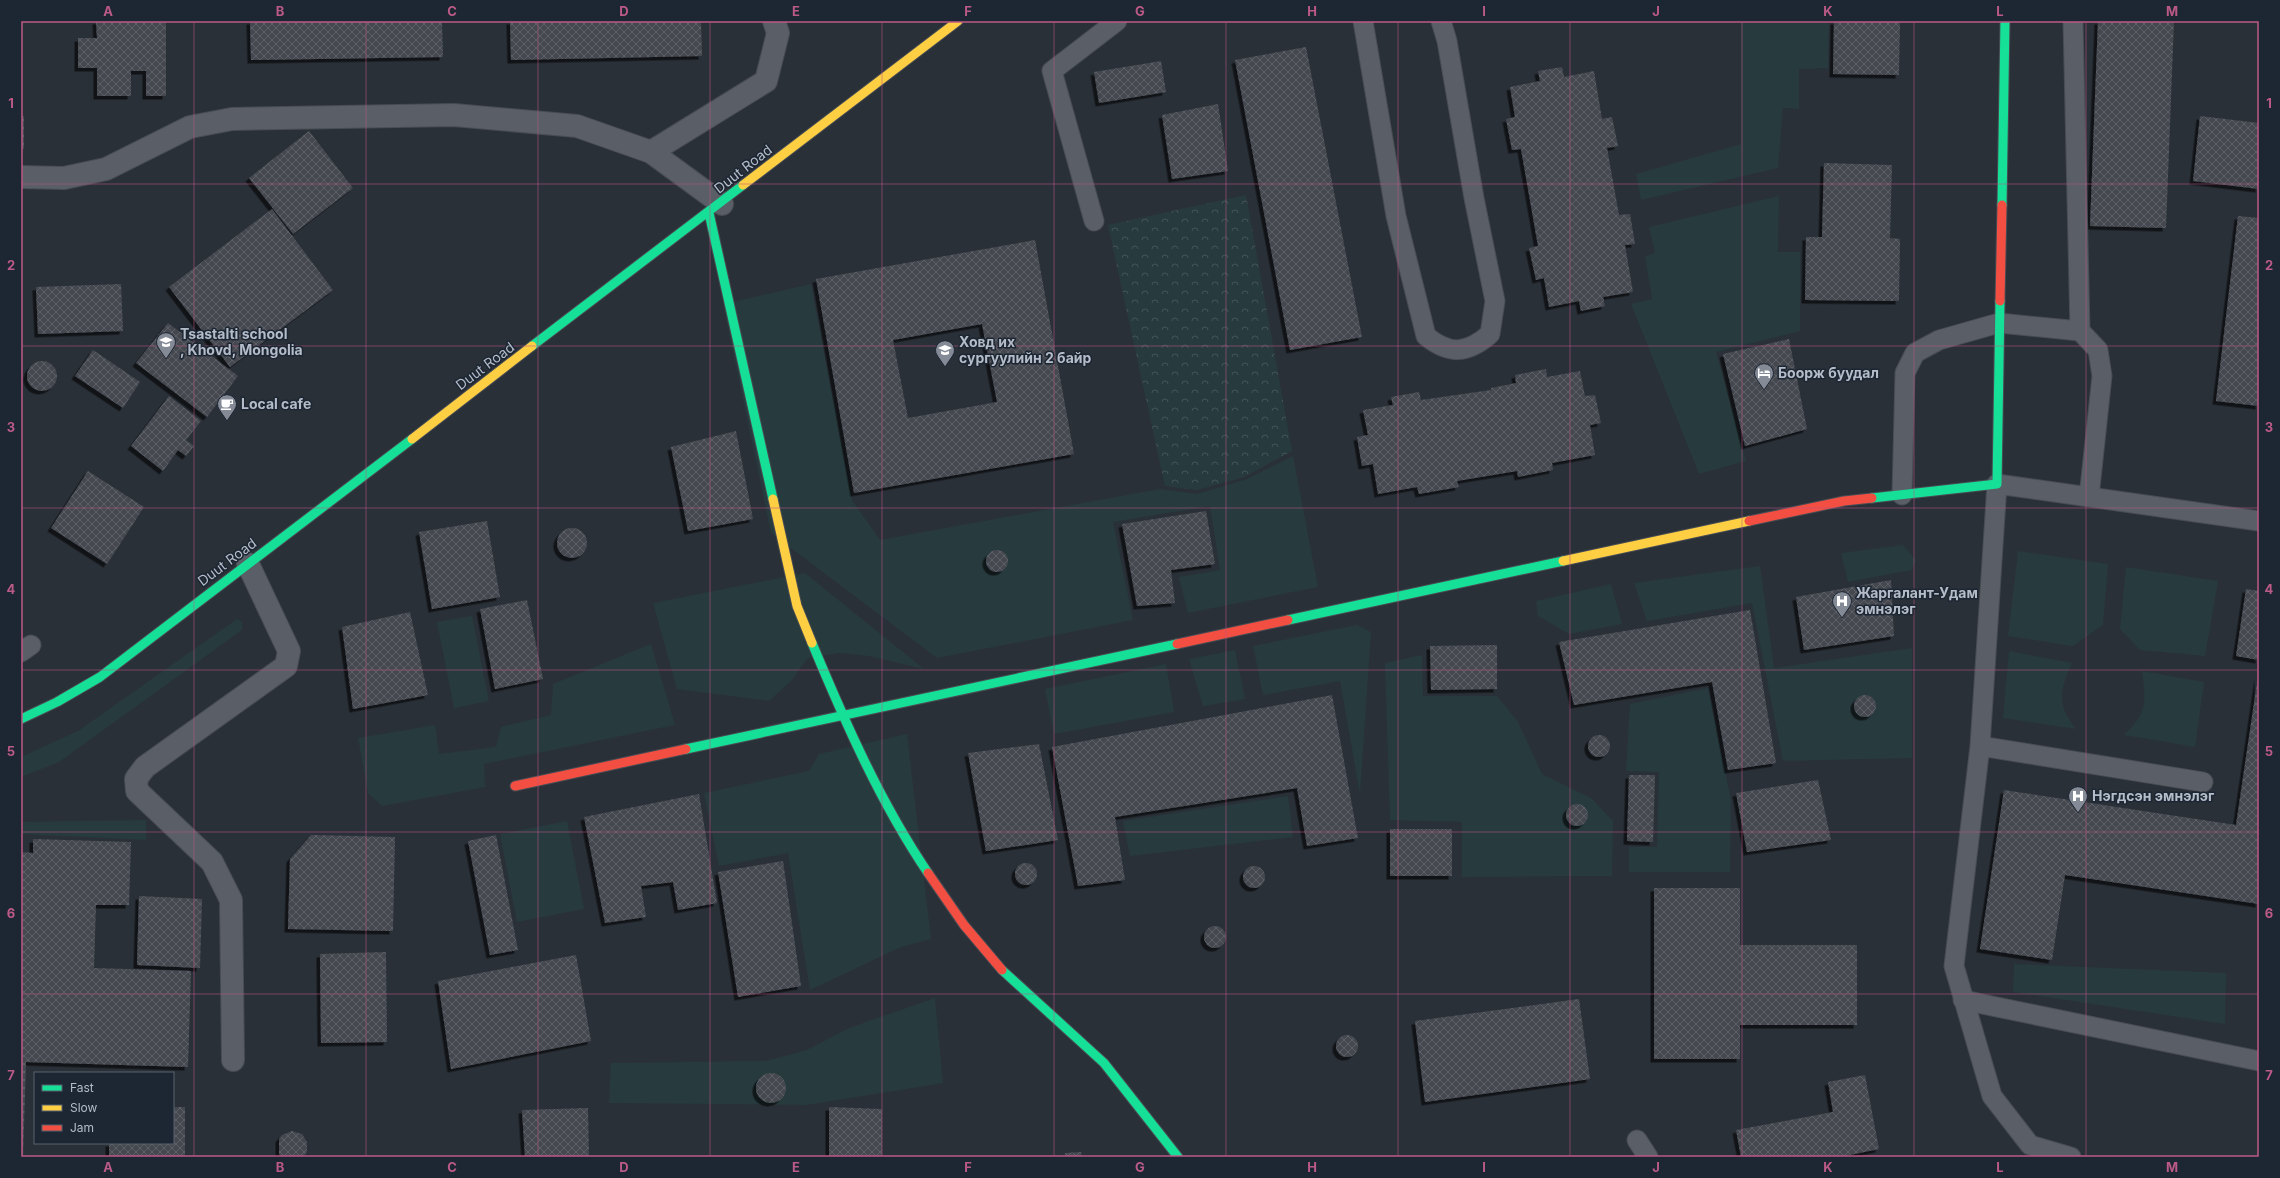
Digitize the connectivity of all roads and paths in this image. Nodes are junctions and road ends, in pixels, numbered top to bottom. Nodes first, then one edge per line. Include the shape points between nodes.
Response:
1 (774, 21) edge
2 (958, 21) edge
3 (1117, 21) edge
4 (1363, 21) edge
5 (1441, 21) edge
6 (2005, 21) edge
7 (2073, 21) edge
8 (650, 152) junction
9 (21, 177) edge
10 (715, 208) junction
11 (1094, 221) dead end
12 (1999, 323) junction
13 (2080, 331) junction
14 (1997, 484) junction
15 (1902, 495) junction
16 (2088, 497) junction
17 (2259, 521) edge
18 (248, 564) junction
19 (842, 715) junction
20 (21, 719) edge
21 (1980, 746) junction
22 (2203, 782) dead end
23 (515, 786) dead end
24 (1964, 1000) junction
25 (233, 1060) dead end
26 (2259, 1061) edge
27 (1637, 1140) dead end
28 (2030, 1151) edge
29 (1178, 1157) edge
30 (1648, 1157) edge
31 (2071, 1157) edge

1 - 8 street via 778,32 766,82
2 - 10 street, Duut Road
3 - 11 lane via 1052,71
4 - 5 lane via 1396,216 1426,336 1440,347 1460,350 1479,344 1490,334 1495,301 1474,198 1448,41
6 - 12 street
7 - 13 lane
8 - 9 street via 577,126 454,115 232,119 190,128 106,169 64,178
8 - 10 street
10 - 18 street, Duut Road
10 - 19 street via 797,606
12 - 13 lane
12 - 14 street
12 - 15 lane via 1938,340 1915,353 1904,373
13 - 16 lane via 2098,350 2102,376
14 - 15 street
14 - 16 lane
14 - 21 lane
15 - 19 street via 1844,501
16 - 17 lane
18 - 20 street, Duut Road via 100,677
18 - 25 street via 289,651 286,666 145,767 136,779 137,791 212,862 231,900
19 - 23 street
19 - 29 street via 905,839 964,925 1009,978 1104,1063
21 - 22 lane
21 - 24 lane via 1954,966
24 - 26 lane
24 - 28 lane via 1992,1096
27 - 30 lane
28 - 31 lane

